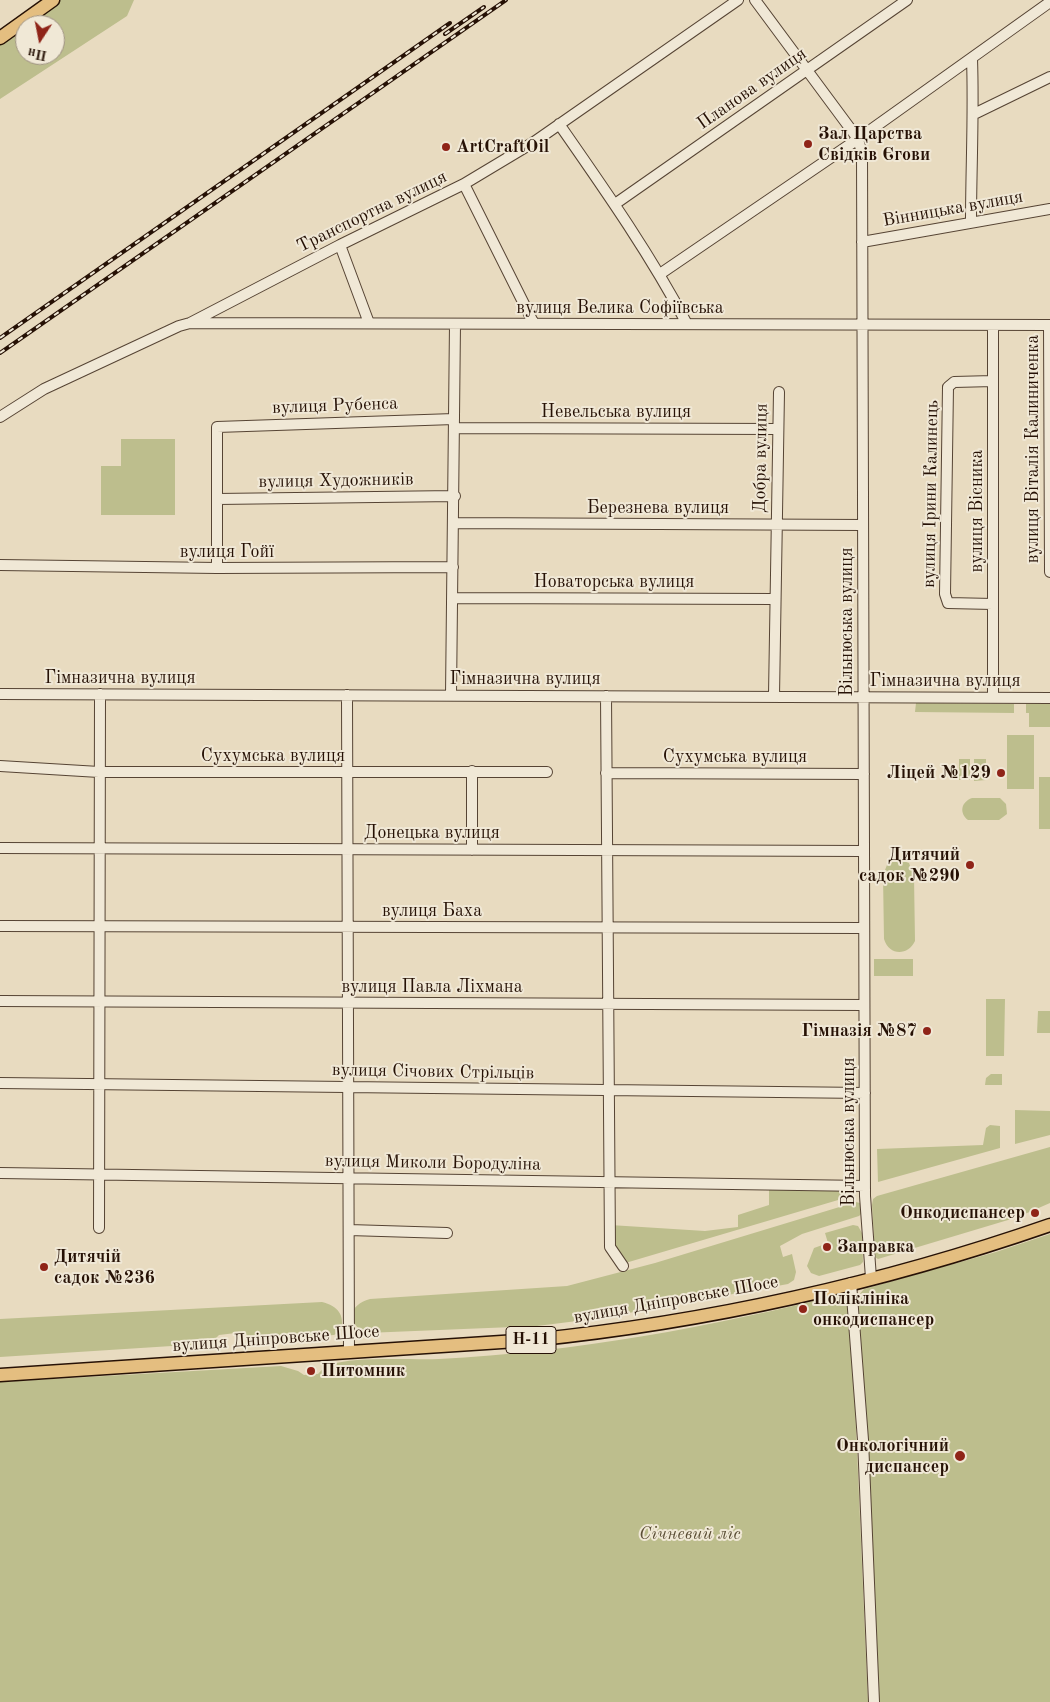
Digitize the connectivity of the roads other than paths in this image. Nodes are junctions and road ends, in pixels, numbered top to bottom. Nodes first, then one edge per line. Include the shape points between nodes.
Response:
1 (53, 0) edge
2 (738, 0) edge
3 (755, 0) edge
4 (907, 0) edge
5 (1043, 3) edge
6 (0, 38) edge
7 (972, 59) junction
8 (807, 70) junction
9 (1050, 77) edge
10 (974, 114) junction
11 (559, 124) junction
12 (858, 139) junction
13 (464, 184) junction
14 (615, 204) junction
15 (1050, 209) edge
16 (971, 222) junction
17 (862, 242) junction
18 (340, 244) junction
19 (660, 274) junction
20 (190, 323) junction
21 (369, 324) junction
22 (455, 324) junction
23 (534, 324) junction
24 (687, 324) junction
25 (862, 325) junction
26 (993, 325) junction
27 (1050, 325) edge
28 (994, 380) junction
29 (779, 392) dead end
30 (0, 417) edge
31 (454, 423) junction
32 (778, 429) junction
33 (1049, 480) edge
34 (454, 496) junction
35 (217, 499) junction
36 (454, 523) junction
37 (776, 524) junction
38 (863, 525) junction
39 (0, 566) edge
40 (453, 567) junction
41 (216, 568) junction
42 (1050, 572) edge
43 (453, 598) junction
44 (775, 599) junction
45 (994, 604) junction
46 (0, 694) edge
47 (100, 694) junction
48 (347, 695) junction
49 (451, 695) junction
50 (606, 696) junction
51 (774, 697) junction
52 (863, 697) junction
53 (993, 697) junction
54 (1050, 698) edge
55 (0, 766) edge
56 (472, 771) junction
57 (99, 772) junction
58 (347, 772) junction
59 (547, 772) dead end
60 (606, 773) junction
61 (864, 774) junction
62 (0, 848) edge
63 (99, 849) junction
64 (348, 849) junction
65 (472, 850) junction
66 (607, 850) junction
67 (864, 851) junction
68 (0, 926) edge
69 (99, 927) junction
70 (348, 927) junction
71 (608, 928) junction
72 (864, 928) junction
73 (0, 1001) edge
74 (98, 1002) junction
75 (348, 1002) junction
76 (608, 1004) junction
77 (864, 1005) junction
78 (0, 1083) edge
79 (98, 1084) junction
80 (348, 1087) junction
81 (609, 1090) junction
82 (865, 1093) junction
83 (0, 1173) edge
84 (98, 1175) junction
85 (349, 1178) junction
86 (610, 1182) junction
87 (865, 1186) junction
88 (1050, 1225) edge
89 (99, 1228) dead end
90 (349, 1230) junction
91 (447, 1233) dead end
92 (623, 1266) dead end
93 (871, 1278) junction
94 (851, 1283) junction
95 (350, 1353) junction
96 (0, 1375) edge
97 (874, 1702) edge

1 - 6 main road
2 - 11 street, Транспортна вулиця
3 - 8 street, Вільнюська вулиця
4 - 8 street, Планова вулиця
5 - 7 street
7 - 10 street
7 - 12 street
8 - 12 street, Вільнюська вулиця
8 - 14 street, Планова вулиця
9 - 10 street
10 - 16 street
11 - 13 street, Транспортна вулиця
11 - 14 street
12 - 17 street, Вільнюська вулиця via 862,153
12 - 19 street
13 - 18 street, Транспортна вулиця
13 - 23 street
14 - 19 street
15 - 16 street, Вінницька вулиця
16 - 17 street, Вінницька вулиця
17 - 25 street, Вільнюська вулиця
18 - 20 street, Транспортна вулиця
18 - 21 street
19 - 24 street
20 - 21 street, вулиця Велика Софіївська
20 - 30 street, Транспортна вулиця via 44,389
21 - 22 street, вулиця Велика Софіївська
22 - 23 street, вулиця Велика Софіївська
22 - 31 street
23 - 24 street, вулиця Велика Софіївська
24 - 25 street, вулиця Велика Софіївська
25 - 26 street, вулиця Велика Софіївська
25 - 38 street, Вільнюська вулиця
26 - 27 street, вулиця Велика Софіївська
26 - 28 street, вулиця Вісника
27 - 33 street, вулиця Віталія Калиниченка
28 - 45 street, вулиця Вісника
28 - 45 street, вулиця Ірини Калинець via 954,382 948,387 945,594 948,603
29 - 32 street, Добра вулиця
31 - 32 street, Невельська вулиця
31 - 34 street
31 - 35 street, вулиця Рубенса via 217,427
32 - 37 street, Добра вулиця
33 - 42 street, вулиця Віталія Калиниченка
34 - 35 street, вулиця Художників
34 - 36 street
35 - 41 street
36 - 37 street, Березнева вулиця
36 - 40 street
37 - 38 street, Березнева вулиця
37 - 44 street
38 - 52 street, Вільнюська вулиця
39 - 41 street, вулиця Гойї
40 - 41 street, вулиця Гойї
40 - 43 street
43 - 44 street, Новаторська вулиця
43 - 49 street
44 - 51 street
45 - 53 street, вулиця Вісника
46 - 47 street, Гімназична вулиця
47 - 48 street, Гімназична вулиця
47 - 57 street
48 - 49 street, Гімназична вулиця
48 - 58 street
49 - 50 street, Гімназична вулиця
50 - 51 street, Гімназична вулиця
50 - 60 street
51 - 52 street, Гімназична вулиця
52 - 53 street, Гімназична вулиця
52 - 61 street, Вільнюська вулиця
53 - 54 street, Гімназична вулиця
55 - 57 street, Сухумська вулиця
56 - 58 street, Сухумська вулиця
56 - 59 street, Сухумська вулиця
56 - 65 street
57 - 58 street, Сухумська вулиця
57 - 63 street
58 - 64 street
60 - 61 street, Сухумська вулиця
60 - 66 street
61 - 67 street, Вільнюська вулиця
62 - 63 street, Донецька вулиця
63 - 64 street, Донецька вулиця
63 - 69 street
64 - 65 street, Донецька вулиця
64 - 70 street
65 - 66 street, Донецька вулиця
66 - 67 street, Донецька вулиця
66 - 71 street
67 - 72 street, Вільнюська вулиця
68 - 69 street, вулиця Баха
69 - 70 street, вулиця Баха
69 - 74 street
70 - 71 street, вулиця Баха
70 - 75 street
71 - 72 street, вулиця Баха
71 - 76 street
72 - 77 street, Вільнюська вулиця
73 - 74 street, вулиця Павла Ліхмана
74 - 75 street, вулиця Павла Ліхмана
74 - 79 street
75 - 76 street, вулиця Павла Ліхмана
75 - 80 street
76 - 77 street, вулиця Павла Ліхмана
76 - 81 street
77 - 82 street, Вільнюська вулиця
78 - 79 street, вулиця Січових Стрільців
79 - 80 street, вулиця Січових Стрільців
79 - 84 street
80 - 81 street, вулиця Січових Стрільців
80 - 85 street
81 - 82 street, вулиця Січових Стрільців
81 - 86 street
82 - 87 street, Вільнюська вулиця
83 - 84 street, вулиця Миколи Бородуліна
84 - 85 street, вулиця Миколи Бородуліна
84 - 89 street
85 - 86 street, вулиця Миколи Бородуліна
85 - 90 street
86 - 87 street, вулиця Миколи Бородуліна
86 - 92 street via 610,1247
87 - 93 street, Вільнюська вулиця
88 - 93 main road, вулиця Дніпровське Шосе / Н-11 via 995,1244
90 - 91 street
90 - 95 street
93 - 94 main road, вулиця Дніпровське Шосе / Н-11
94 - 95 main road, вулиця Дніпровське Шосе / Н-11 via 681,1320 600,1333
94 - 97 street via 863,1440
95 - 96 main road, вулиця Дніпровське Шосе / Н-11

